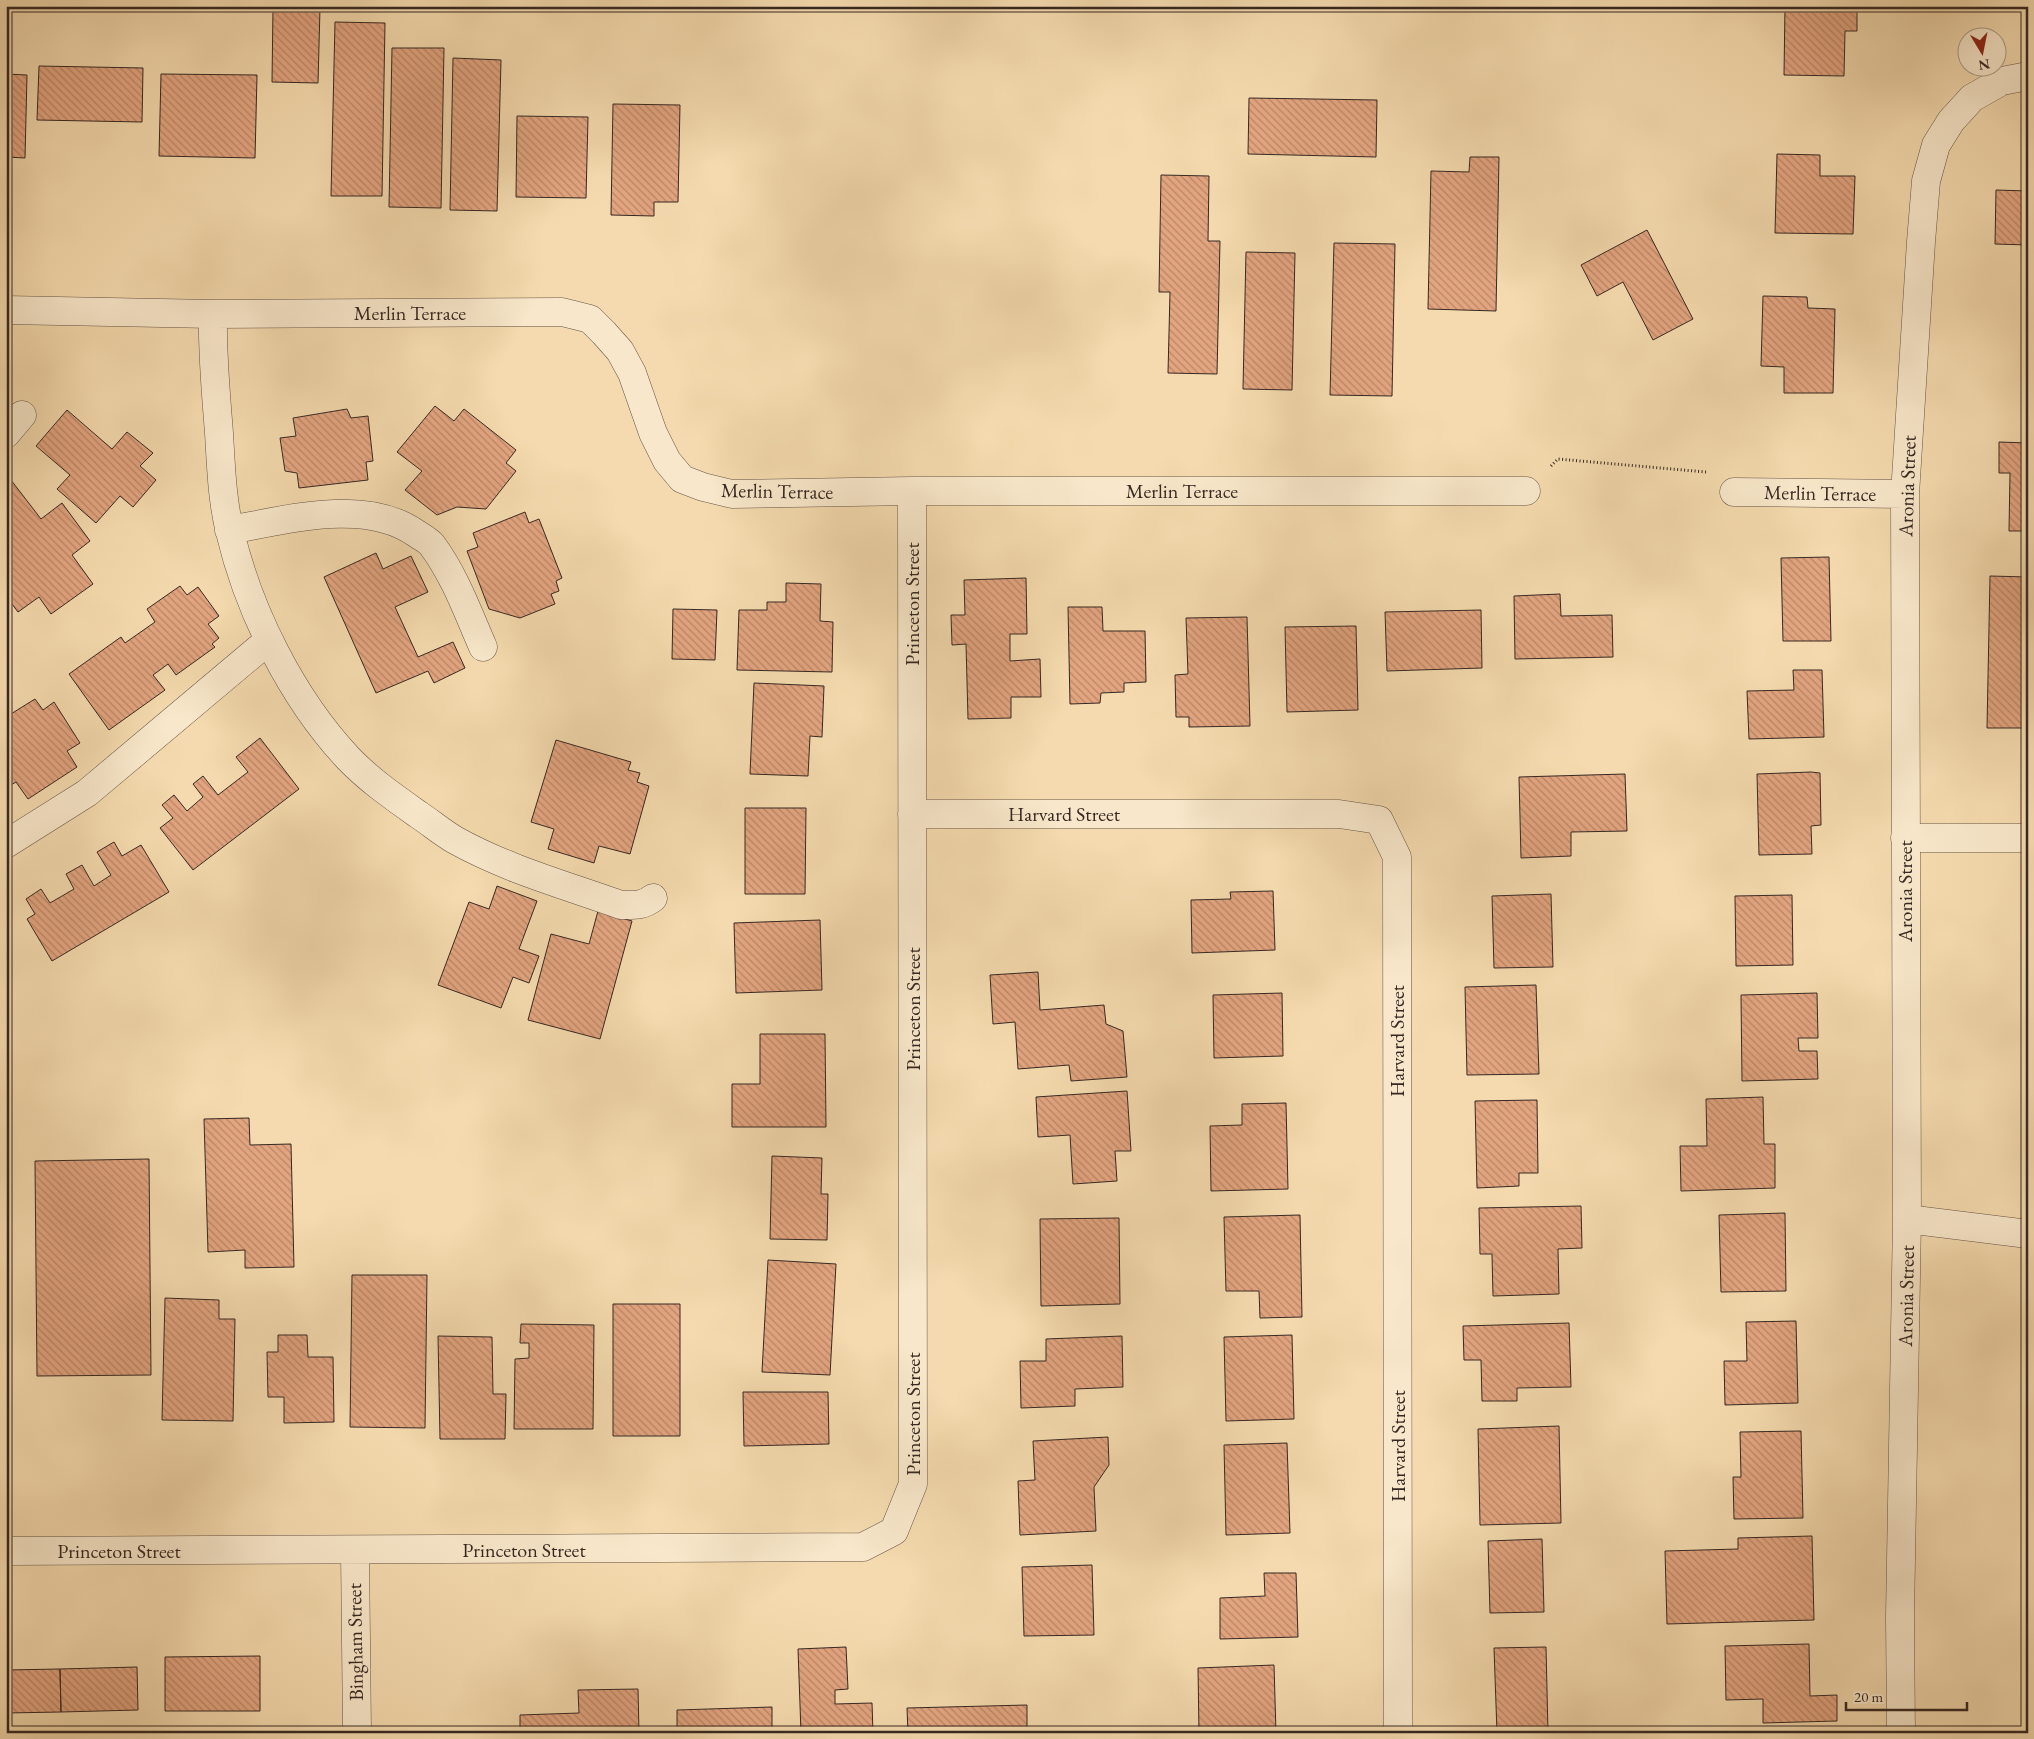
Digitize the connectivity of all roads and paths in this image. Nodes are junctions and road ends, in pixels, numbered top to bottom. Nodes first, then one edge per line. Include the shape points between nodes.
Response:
1 (2015, 79) edge
2 (6, 310) edge
3 (213, 314) junction
4 (912, 491) junction
5 (1526, 491) joint
6 (1734, 492) joint
7 (1905, 494) junction
8 (229, 530) junction
9 (269, 640) junction
10 (483, 647) dead end
11 (912, 814) junction
12 (1905, 838) junction
13 (2028, 838) edge
14 (6, 844) edge
15 (653, 898) dead end
16 (1907, 1219) junction
17 (2028, 1234) edge
18 (6, 1550) edge
19 (355, 1551) junction
20 (356, 1733) edge
21 (1398, 1733) edge
22 (1901, 1733) edge

1 - 7 street, Aronia Street via 1972,98 1951,121 1936,145 1926,181
2 - 3 street, Merlin Terrace
3 - 4 street, Merlin Terrace via 562,312 590,319 620,351 632,373 653,433 667,460 682,478 732,494
3 - 8 street via 212,344 222,486
4 - 5 street, Merlin Terrace
4 - 11 street, Princeton Street
5 - 6 path via 1558,459 1713,473
6 - 7 street, Merlin Terrace
7 - 12 street, Aronia Street
8 - 9 street via 240,570
8 - 10 street via 317,515 356,514 384,518 406,526 431,544 457,587
9 - 14 street via 87,792
9 - 15 street via 323,729 350,759 390,794 454,840 512,867 622,904 635,906
11 - 19 street, Princeton Street via 913,1484 894,1531 863,1547
11 - 21 street, Harvard Street via 1339,814 1379,820 1396,857
12 - 13 street
12 - 16 street, Aronia Street
16 - 17 street
16 - 22 street, Aronia Street
18 - 19 street, Princeton Street
19 - 20 street, Bingham Street

